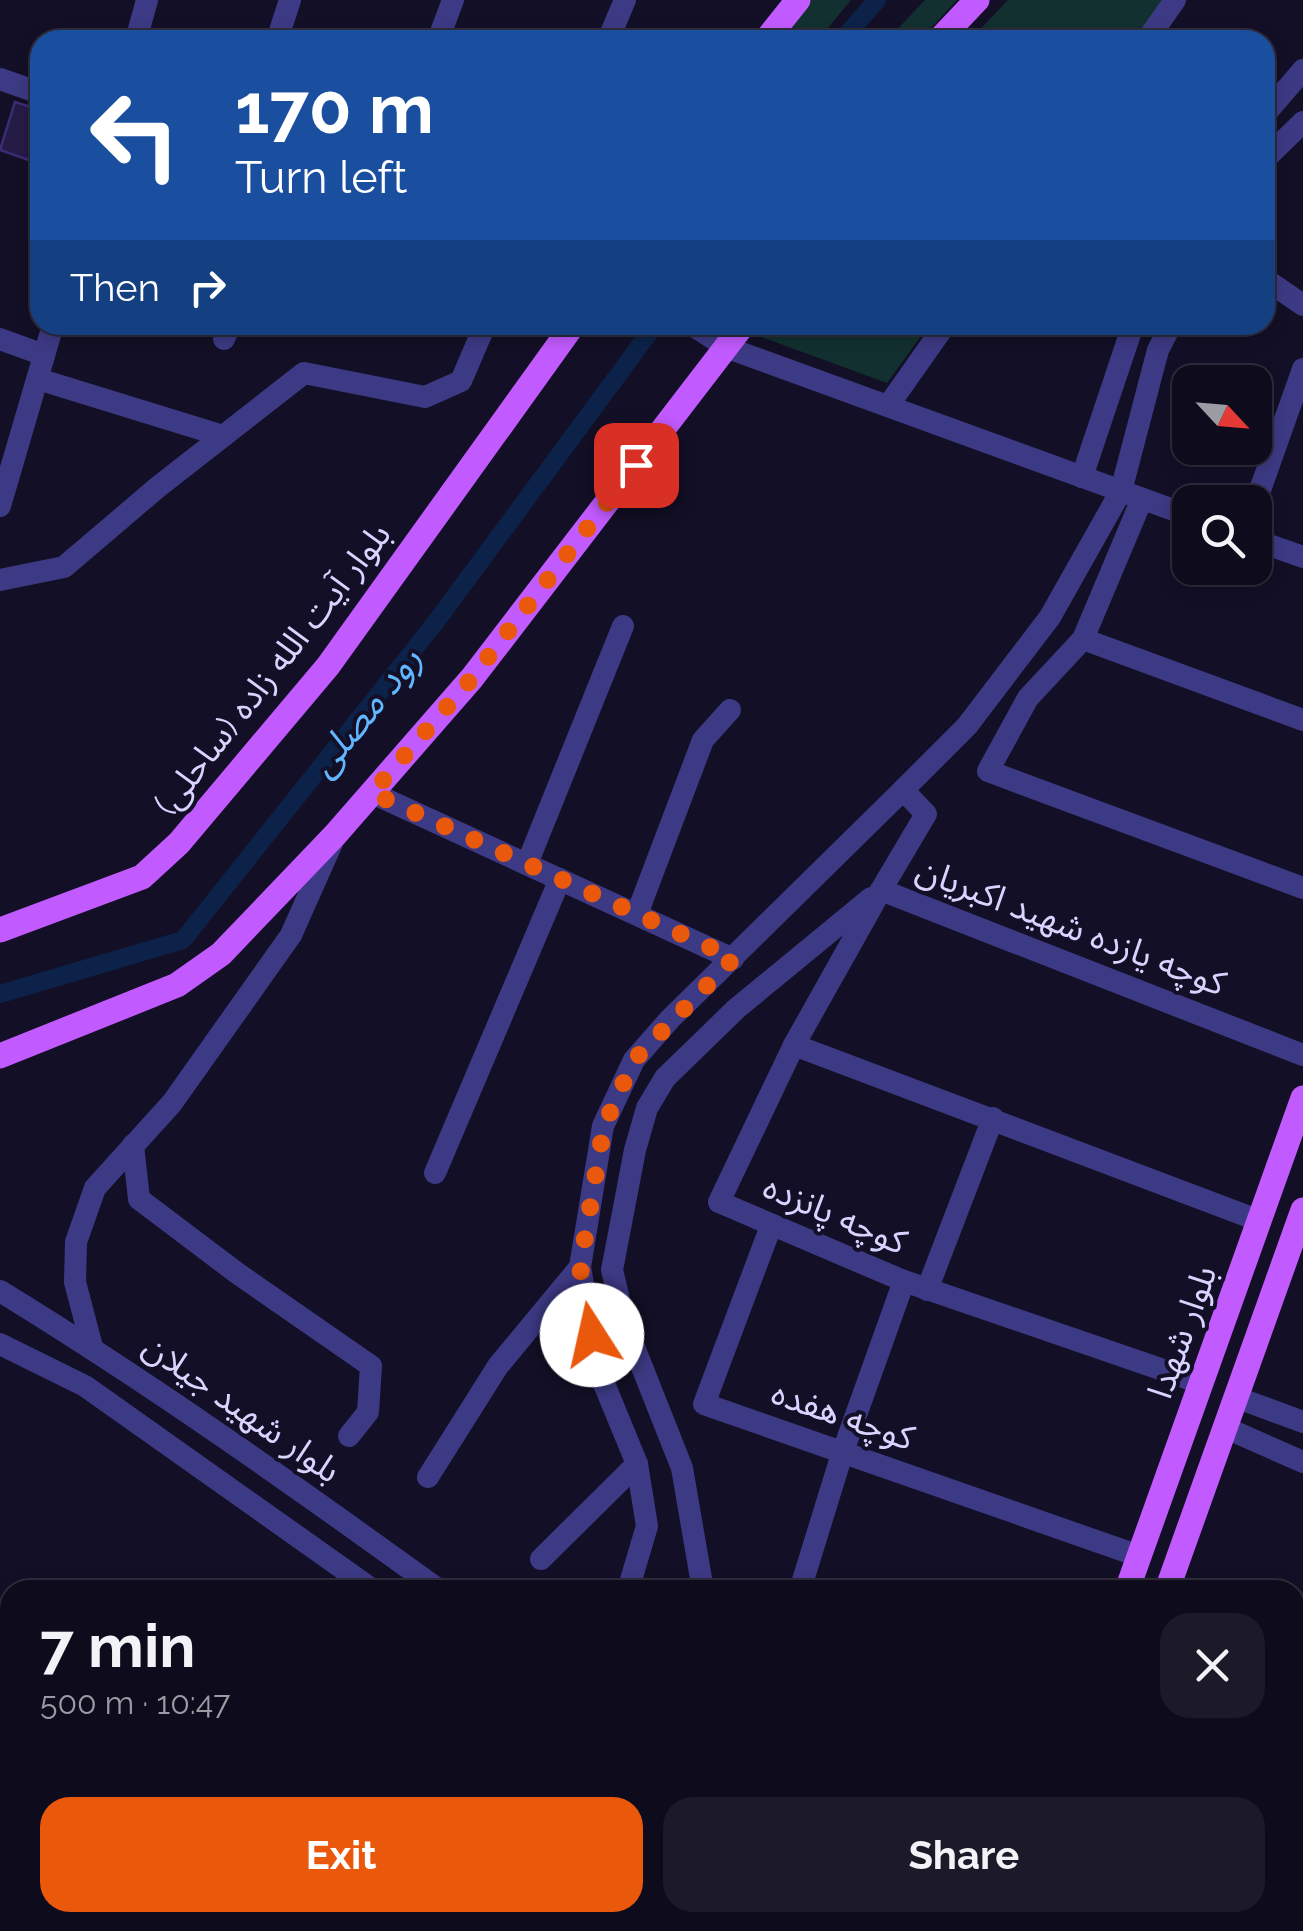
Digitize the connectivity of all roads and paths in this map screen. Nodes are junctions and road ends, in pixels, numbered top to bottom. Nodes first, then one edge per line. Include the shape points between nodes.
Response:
1 (147, 0) edge
2 (290, 0) edge
3 (453, 0) edge
4 (625, 0) edge
5 (798, 0) edge
6 (978, 0) edge
7 (1175, 0) edge
8 (139, 30) edge
9 (280, 30) edge
10 (442, 30) edge
11 (612, 30) edge
12 (774, 30) edge
13 (950, 30) edge
14 (1154, 30) edge
15 (1303, 70) edge
16 (0, 80) edge
17 (30, 90) edge
18 (1275, 102) edge
19 (1303, 122) edge
20 (1275, 149) edge
21 (1275, 286) edge
22 (1303, 304) edge
23 (50, 335) edge
24 (481, 335) edge
25 (566, 335) edge
26 (708, 335) edge
27 (736, 335) edge
28 (939, 335) edge
29 (1130, 335) edge
30 (1166, 335) edge
31 (0, 340) edge
32 (728, 348) junction
33 (44, 355) junction
34 (1302, 375) edge
35 (38, 378) junction
36 (888, 406) junction
37 (224, 436) junction
38 (1082, 477) junction
39 (1262, 485) edge
40 (1132, 495) junction
41 (0, 506) edge
42 (1172, 509) edge
43 (1272, 546) edge
44 (1303, 557) edge
45 (0, 580) edge
46 (623, 626) dead end
47 (1083, 639) junction
48 (730, 710) dead end
49 (1303, 720) edge
50 (903, 790) junction
51 (372, 793) junction
52 (335, 834) junction
53 (527, 864) junction
54 (560, 880) junction
55 (1303, 888) edge
56 (881, 890) junction
57 (637, 914) junction
58 (0, 930) edge
59 (734, 958) junction
60 (794, 1045) junction
61 (1303, 1054) edge
62 (0, 1056) edge
63 (1303, 1098) edge
64 (992, 1118) junction
65 (134, 1145) junction
66 (435, 1172) dead end
67 (1260, 1220) junction
68 (771, 1226) junction
69 (1300, 1227) edge
70 (580, 1267) junction
71 (904, 1281) junction
72 (927, 1290) junction
73 (0, 1292) edge
74 (0, 1344) edge
75 (92, 1348) junction
76 (1201, 1383) junction
77 (1238, 1398) junction
78 (1303, 1422) edge
79 (1226, 1428) junction
80 (349, 1436) dead end
81 (842, 1454) junction
82 (1303, 1462) edge
83 (637, 1464) junction
84 (428, 1476) dead end
85 (1139, 1556) junction
86 (541, 1559) dead end
87 (359, 1580) edge
88 (425, 1580) edge
89 (631, 1580) edge
90 (701, 1580) edge
91 (803, 1580) edge
92 (1131, 1580) edge
93 (1170, 1580) edge

1 - 8 street
2 - 9 street
3 - 10 street
4 - 11 street
5 - 12 main road
6 - 13 main road
7 - 14 street
15 - 18 street
16 - 17 street
19 - 20 street
21 - 22 street
23 - 33 street
24 - 37 street via 461,381 425,398 304,373
25 - 58 main road, بلوار آیت الله زاده (ساحلی) via 328,666 179,844 142,876
26 - 32 street
27 - 32 main road
28 - 36 street
29 - 38 street
30 - 40 street
31 - 33 street
32 - 36 street
32 - 51 main road via 472,678
33 - 35 street
34 - 39 street
35 - 37 street
35 - 41 street
36 - 38 street
37 - 45 street via 64,567
38 - 40 street
40 - 42 street
40 - 47 street
40 - 50 street via 967,726
43 - 44 street
46 - 53 street
47 - 49 street
47 - 55 street via 1028,698 988,770
48 - 57 street via 703,740
50 - 56 street, کوچه یازده شهید اکبریان via 926,814
50 - 59 street
51 - 52 main road
51 - 53 street
52 - 62 main road via 220,954 177,985
52 - 65 street via 291,935 172,1103
53 - 54 street
54 - 57 street
54 - 66 street
56 - 60 street, کوچه پانزده
56 - 61 street, کوچه یازده شهید اکبریان
56 - 90 street via 795,958 666,1078 647,1108 635,1150 612,1270 625,1324 682,1468
57 - 59 street
59 - 70 street via 634,1060 617,1091 604,1126
60 - 64 street
60 - 68 street, کوچه پانزده via 719,1202
63 - 67 main road, بلوار شهدا
64 - 67 street
64 - 72 street
65 - 75 street via 95,1188 76,1242 76,1282
65 - 80 street via 139,1199 371,1366 368,1412
67 - 76 main road, بلوار شهدا
68 - 71 street, کوچه پانزده
68 - 81 street, کوچه هفده via 704,1404
69 - 77 main road, بلوار شهدا
70 - 83 street via 598,1370
70 - 84 street via 498,1366
71 - 72 street, کوچه پانزده
71 - 81 street
72 - 76 street, کوچه پانزده
73 - 75 street, بلوار شهید جیلان
74 - 87 street, بلوار شهید جیلان via 85,1386
75 - 88 street, بلوار شهید جیلان
76 - 85 main road, بلوار شهدا
77 - 78 street
77 - 79 main road, بلوار شهدا
79 - 82 street
79 - 93 main road, بلوار شهدا
81 - 85 street, کوچه هفده
81 - 91 street
83 - 86 street
83 - 89 street via 647,1526
85 - 92 main road, بلوار شهدا

